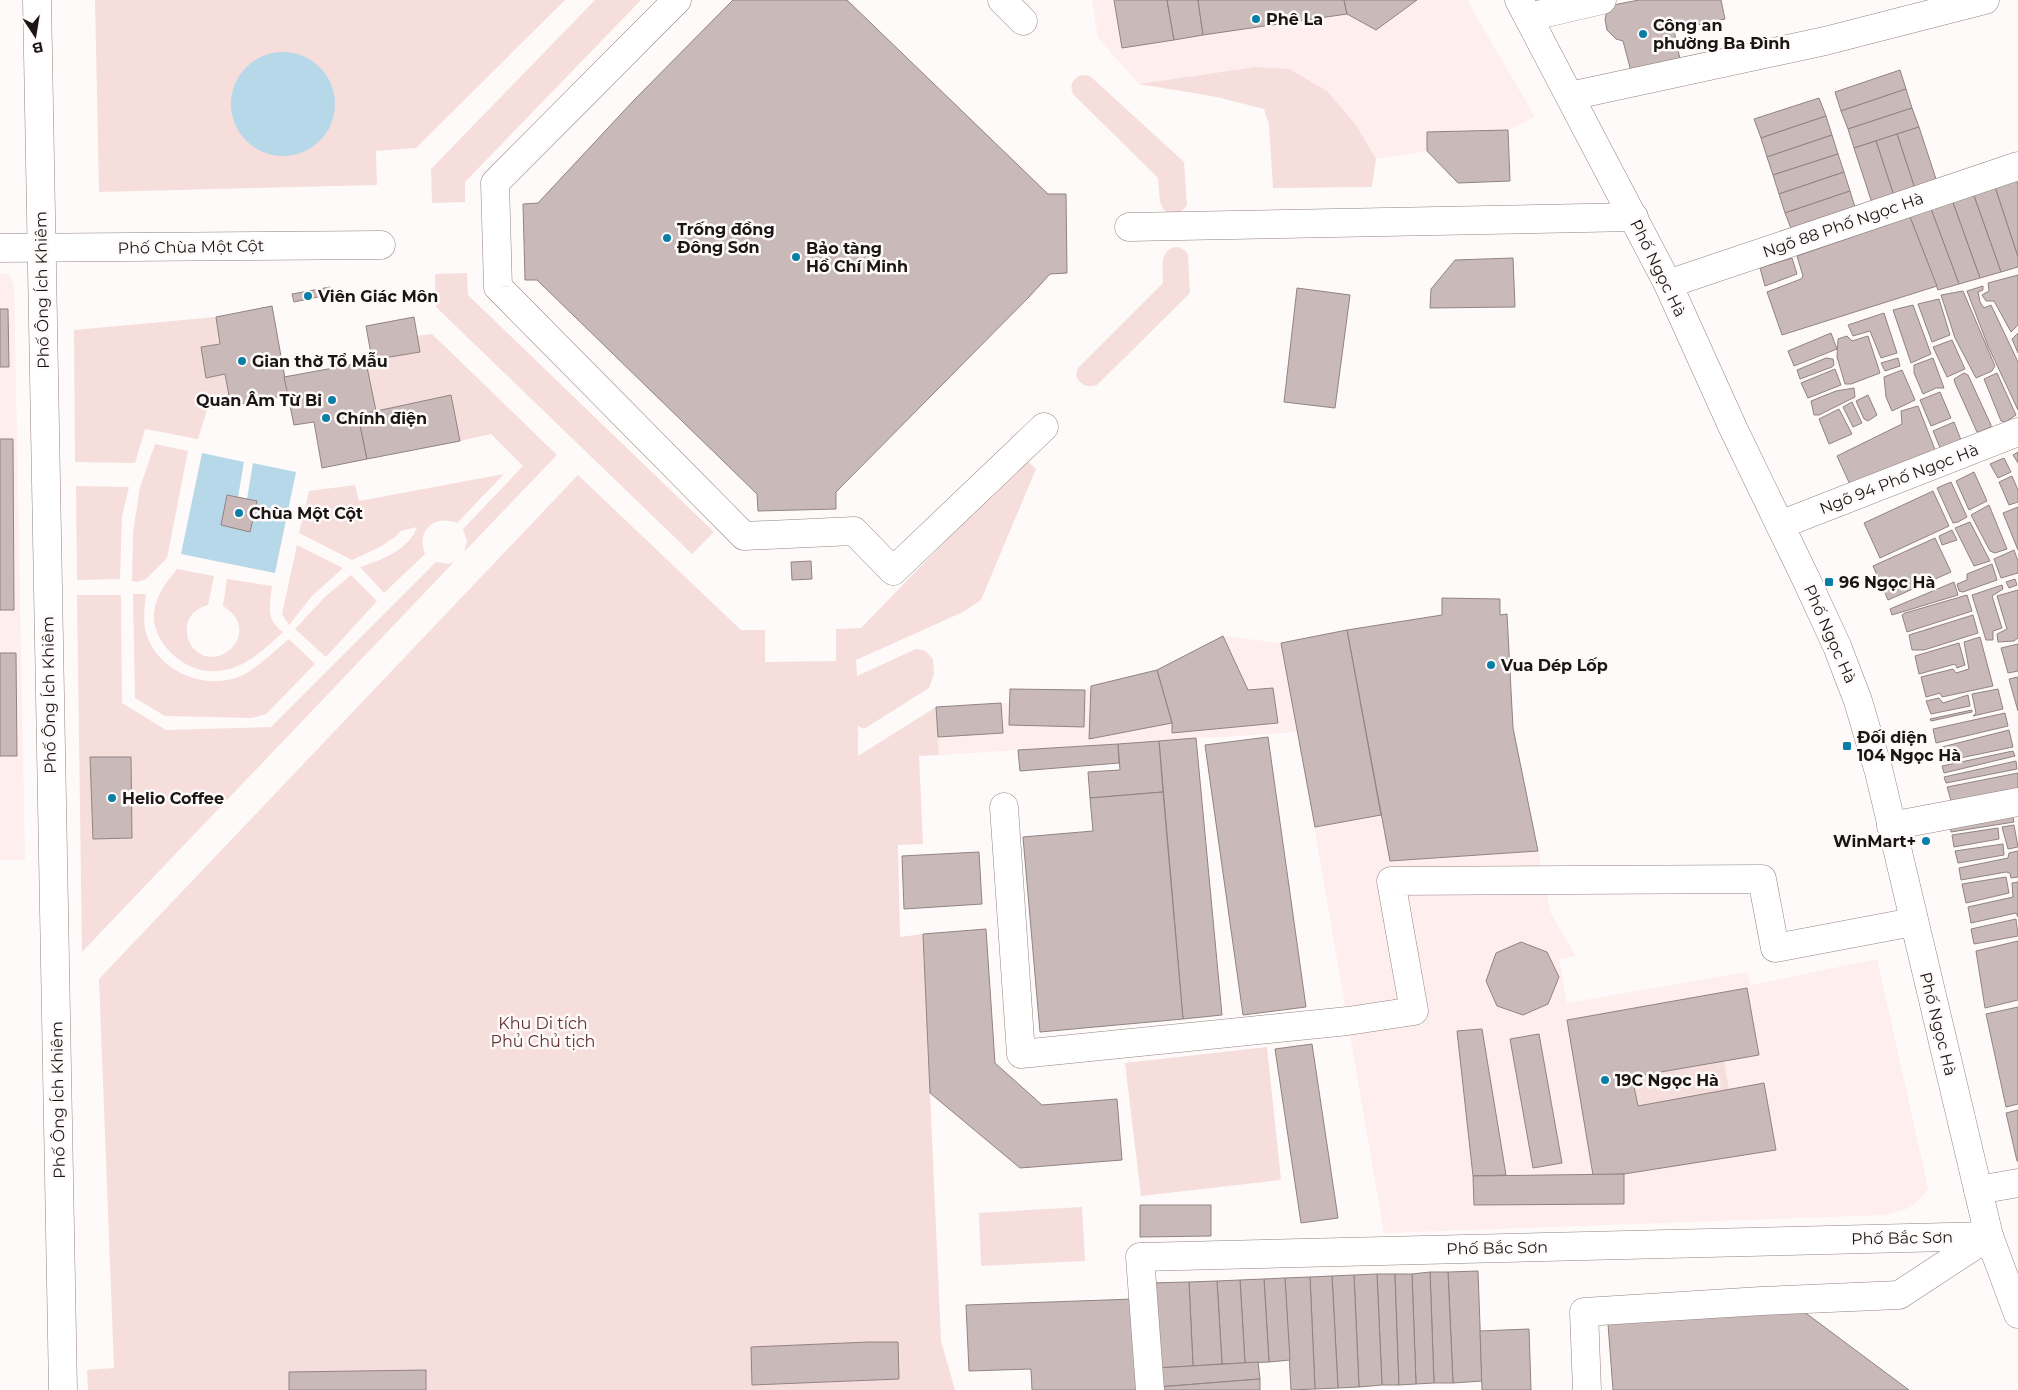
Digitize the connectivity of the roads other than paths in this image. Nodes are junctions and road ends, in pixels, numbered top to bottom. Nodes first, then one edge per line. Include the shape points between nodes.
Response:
1 (37, 0) edge
2 (677, 0) edge
3 (1002, 0) edge
4 (1602, 0) edge
5 (1985, 0) edge
6 (1524, 9) edge
7 (1023, 21) dead end
8 (1570, 96) junction
9 (2018, 166) edge
10 (1634, 217) junction
11 (1129, 227) dead end
12 (381, 244) dead end
13 (0, 248) edge
14 (42, 248) junction
15 (1668, 284) junction
16 (1044, 427) dead end
17 (2018, 432) edge
18 (1780, 525) junction
19 (2018, 802) edge
20 (1004, 807) dead end
21 (1891, 826) junction
22 (1913, 922) junction
23 (2018, 1183) edge
24 (1978, 1190) junction
25 (1989, 1236) junction
26 (2018, 1314) edge
27 (63, 1390) edge
28 (1150, 1390) edge
29 (1586, 1390) edge

1 - 14 street, Phố Ông Ích Khiêm
2 - 16 street via 495,183 498,288 744,536 854,531 893,571
3 - 7 street
4 - 6 street
5 - 8 street via 1825,41
6 - 8 street, Phố Ngọc Hà
8 - 10 street, Phố Ngọc Hà
9 - 15 street, Ngõ 88 Phố Ngọc Hà
10 - 11 street
10 - 15 street, Phố Ngọc Hà
12 - 14 street, Phố Chùa Một Cột
13 - 14 street, Phố Chùa Một Cột
14 - 27 street, Phố Ông Ích Khiêm
15 - 18 street, Phố Ngọc Hà
17 - 18 street, Ngõ 94 Phố Ngọc Hà
18 - 21 street, Phố Ngọc Hà via 1837,646 1858,701
19 - 21 street
20 - 22 street via 1021,1054 1348,1021 1414,1011 1391,881 1762,879 1776,948
21 - 22 street, Phố Ngọc Hà
22 - 24 street, Phố Ngọc Hà
23 - 24 street
24 - 25 street, Phố Ngọc Hà
25 - 26 street, Phố Ngọc Hà
25 - 28 street, Phố Bắc Sơn via 1140,1256
25 - 29 street via 1900,1294 1584,1312

